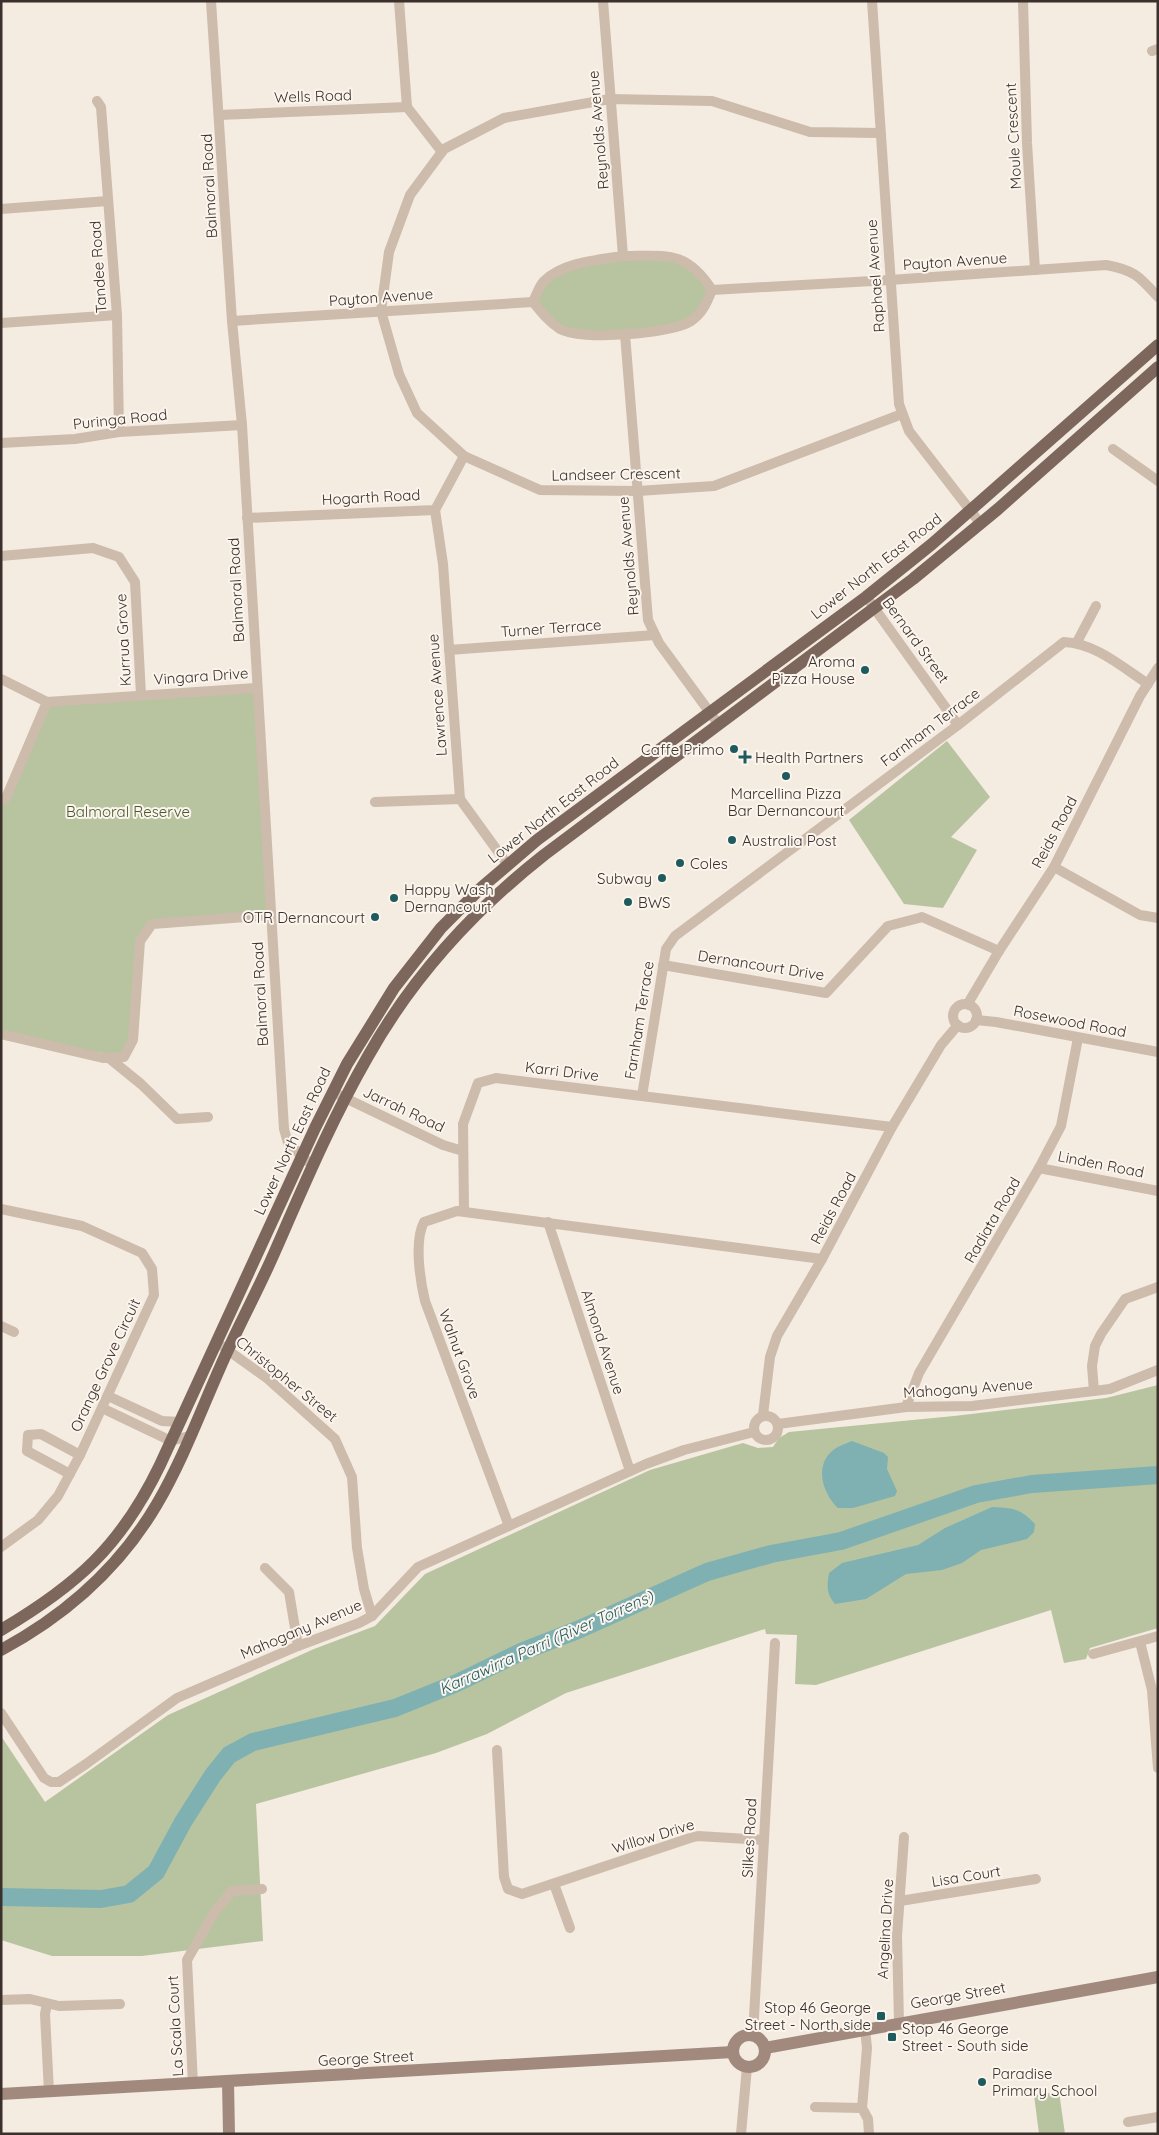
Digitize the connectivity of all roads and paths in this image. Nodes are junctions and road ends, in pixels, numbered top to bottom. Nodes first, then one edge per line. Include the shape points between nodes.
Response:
1 (212, 1) edge
2 (399, 1) edge
3 (603, 1) edge
4 (872, 1) edge
5 (1023, 1) edge
6 (610, 99) junction
7 (97, 101) dead end
8 (407, 107) junction
9 (219, 115) junction
10 (880, 133) junction
11 (442, 152) junction
12 (108, 201) junction
13 (1, 209) edge
14 (623, 256) junction
15 (1035, 270) junction
16 (890, 280) junction
17 (712, 290) junction
18 (1158, 297) edge
19 (533, 302) junction
20 (381, 311) junction
21 (117, 315) junction
22 (232, 321) junction
23 (1, 323) edge
24 (625, 334) junction
25 (1158, 345) edge
26 (1158, 367) edge
27 (902, 414) junction
28 (242, 425) junction
29 (119, 432) junction
30 (1, 443) edge
31 (1113, 449) dead end
32 (464, 456) junction
33 (1158, 481) edge
34 (638, 490) junction
35 (435, 510) junction
36 (971, 510) junction
37 (247, 518) junction
38 (980, 523) junction
39 (1, 556) edge
40 (866, 597) junction
41 (1096, 606) dead end
42 (875, 608) junction
43 (655, 635) junction
44 (1077, 642) junction
45 (449, 650) junction
46 (1158, 668) edge
47 (1, 679) edge
48 (1148, 684) junction
49 (257, 688) junction
50 (141, 695) junction
51 (47, 702) junction
52 (709, 712) junction
53 (719, 725) junction
54 (958, 725) junction
55 (1, 800) edge
56 (460, 800) junction
57 (375, 802) dead end
58 (507, 864) junction
59 (1054, 867) junction
60 (271, 915) junction
61 (1158, 918) edge
62 (999, 951) junction
63 (663, 965) junction
64 (969, 1005) junction
65 (976, 1020) junction
66 (958, 1025) junction
67 (1, 1034) edge
68 (1078, 1038) junction
69 (1158, 1052) edge
70 (109, 1058) junction
71 (333, 1092) junction
72 (642, 1096) junction
73 (346, 1099) junction
74 (208, 1117) dead end
75 (892, 1127) junction
76 (463, 1151) junction
77 (302, 1157) junction
78 (314, 1165) junction
79 (1039, 1168) junction
80 (1158, 1190) edge
81 (1, 1209) edge
82 (460, 1211) junction
83 (548, 1222) junction
84 (822, 1259) junction
85 (1158, 1287) edge
86 (1, 1326) edge
87 (14, 1332) dead end
88 (216, 1343) junction
89 (228, 1349) junction
90 (1158, 1370) edge
91 (1094, 1391) junction
92 (108, 1396) junction
93 (906, 1407) junction
94 (102, 1408) junction
95 (762, 1416) junction
96 (180, 1422) junction
97 (778, 1424) junction
98 (754, 1432) junction
99 (189, 1436) junction
100 (171, 1441) junction
101 (80, 1455) junction
102 (630, 1471) junction
103 (70, 1474) junction
104 (508, 1526) junction
105 (1, 1547) edge
106 (266, 1568) dead end
107 (372, 1616) junction
108 (1, 1630) edge
109 (1158, 1636) edge
110 (1140, 1642) junction
111 (776, 1643) dead end
112 (298, 1646) junction
113 (1, 1650) edge
114 (1093, 1654) dead end
115 (1, 1714) edge
116 (497, 1750) dead end
117 (1158, 1768) edge
118 (904, 1837) dead end
119 (764, 1840) junction
120 (1036, 1880) dead end
121 (554, 1884) junction
122 (262, 1889) dead end
123 (900, 1902) junction
124 (570, 1928) dead end
125 (1158, 1977) edge
126 (1, 2000) edge
127 (47, 2004) junction
128 (120, 2004) dead end
129 (899, 2023) junction
130 (865, 2029) junction
131 (753, 2035) junction
132 (765, 2048) junction
133 (733, 2052) junction
134 (747, 2067) junction
135 (228, 2082) junction
136 (193, 2084) junction
137 (49, 2092) junction
138 (1, 2094) edge
139 (815, 2107) dead end
140 (862, 2108) junction
141 (1158, 2117) edge
142 (1128, 2122) dead end
143 (229, 2134) edge
144 (741, 2134) edge
145 (869, 2134) edge

1 - 9 street, Balmoral Road
2 - 8 street
3 - 6 street, Reynolds Avenue
4 - 10 street, Raphael Avenue
5 - 15 street, Moule Crescent
6 - 10 street, Landseer Crescent via 712,101 810,132
6 - 11 street, Landseer Crescent via 504,118
6 - 14 street, Reynolds Avenue
7 - 12 street, Tandee Road via 101,107
8 - 9 street, Wells Road
8 - 11 street
9 - 22 street, Balmoral Road
10 - 16 street, Raphael Avenue
11 - 20 street, Landseer Crescent via 410,195 389,252
12 - 13 street
12 - 21 street, Tandee Road
14 - 17 street via 665,256 685,260 700,272
14 - 19 street via 558,271 543,282
15 - 16 street, Payton Avenue
15 - 18 street, Payton Avenue via 1106,265 1126,269 1141,278
16 - 17 street, Payton Avenue
16 - 27 street, Raphael Avenue via 897,392
17 - 24 street via 705,307 691,321 670,329
19 - 20 street, Payton Avenue
19 - 24 street via 562,330 581,334
20 - 22 street, Payton Avenue
20 - 32 street, Landseer Crescent via 398,374 418,413
21 - 23 street
21 - 29 street, Tandee Road
22 - 28 street, Balmoral Road
24 - 34 street, Reynolds Avenue
25 - 36 main road, Lower North East Road
26 - 38 main road, Lower North East Road
27 - 34 street, Landseer Crescent via 714,486
27 - 36 street, Raphael Avenue via 909,431
28 - 29 street, Puringa Road
28 - 37 street, Balmoral Road
29 - 30 street, Puringa Road via 75,439
31 - 33 street
32 - 34 street, Landseer Crescent via 540,490
32 - 35 street, Hogarth Road
34 - 43 street, Reynolds Avenue via 648,620
35 - 37 street, Hogarth Road
35 - 45 street, Lawrence Avenue via 443,564
36 - 38 street, Raphael Avenue
36 - 40 main road, Lower North East Road
37 - 49 street, Balmoral Road
38 - 42 main road, Lower North East Road
39 - 50 street, Kurrua Grove via 93,548 120,557 135,582
40 - 42 street, Bernard Street
40 - 52 main road, Lower North East Road
41 - 44 street
42 - 53 main road, Lower North East Road
42 - 54 street, Bernard Street
43 - 45 street, Turner Terrace
43 - 52 street, Reynolds Avenue
44 - 48 street
44 - 54 street, Farnham Terrace via 1064,642
45 - 56 street, Lawrence Avenue
46 - 48 street, Reids Road
47 - 51 street
48 - 59 street, Reids Road
49 - 50 street, Vingara Drive
49 - 60 street, Balmoral Road
50 - 51 street, Vingara Drive
51 - 55 street via 6,798
52 - 53 street, Reynolds Avenue
52 - 58 main road, Lower North East Road
53 - 73 main road, Lower North East Road via 544,855 478,912 400,1004
54 - 63 street, Farnham Terrace via 675,936 666,949
56 - 57 street
56 - 58 street
58 - 71 main road, Lower North East Road via 455,914 407,970 374,1017
59 - 61 street via 1140,915
59 - 62 street, Reids Road
60 - 70 street via 152,924 140,941 132,1040 124,1057
60 - 77 street, Balmoral Road via 284,1130 288,1143
62 - 63 street, Dernancourt Drive via 922,918 888,926 826,993
62 - 64 street, Reids Road
63 - 72 street, Farnham Terrace
64 - 65 street via 975,1010
64 - 66 street via 956,1009 954,1019
65 - 66 street via 968,1027
65 - 68 street, Rosewood Road
66 - 75 street, Reids Road via 941,1044
67 - 70 street
68 - 69 street, Rosewood Road
68 - 79 street, Radiata Road via 1061,1126
70 - 74 street via 177,1119
71 - 73 street, Jarrah Road
71 - 77 main road, Lower North East Road
72 - 75 street, Karri Drive
72 - 76 street, Karri Drive via 496,1078 478,1083 463,1124
73 - 76 street, Jarrah Road
73 - 78 main road, Lower North East Road
75 - 84 street, Reids Road
76 - 82 street, Karri Drive
77 - 78 street, Balmoral Road
77 - 88 main road, Lower North East Road
78 - 89 main road, Lower North East Road
79 - 80 street, Linden Road
79 - 93 street, Radiata Road via 920,1372
81 - 92 street, Orange Grove Circuit via 82,1226 142,1253 152,1269 154,1295
82 - 83 street
82 - 104 street, Walnut Grove via 424,1222 420,1229 422,1290
83 - 84 street
83 - 102 street, Almond Avenue
84 - 95 street, Reids Road via 777,1336 770,1358
85 - 91 street via 1125,1299 1101,1334 1095,1346 1092,1366
86 - 87 street
88 - 89 street, Christopher Street
88 - 96 main road, Lower North East Road
89 - 99 main road, Lower North East Road
89 - 107 street, Christopher Street via 335,1439 352,1477 357,1548
90 - 91 street, Mahogany Avenue via 1110,1389
91 - 93 street, Mahogany Avenue via 972,1406
92 - 94 street, Orange Grove Circuit
92 - 96 street via 162,1421
93 - 97 street, Mahogany Avenue
94 - 100 street
94 - 101 street, Orange Grove Circuit
95 - 97 street via 774,1418
95 - 98 street via 754,1423
96 - 100 main road, Lower North East Road
97 - 98 street via 776,1436 769,1440 761,1439
98 - 102 street, Mahogany Avenue via 684,1450
99 - 100 street
99 - 113 main road, Lower North East Road via 154,1510 108,1570 60,1613
100 - 108 main road, Lower North East Road via 140,1503 102,1554 54,1597
101 - 103 street, Orange Grove Circuit
101 - 103 street via 41,1434 28,1435 27,1451
102 - 104 street, Mahogany Avenue
103 - 105 street, Orange Grove Circuit via 58,1496 38,1520
104 - 107 street, Mahogany Avenue via 418,1567
106 - 112 street via 289,1592
107 - 112 street, Mahogany Avenue
109 - 110 street
110 - 114 street
110 - 117 street via 1152,1690
111 - 119 street, Silkes Road
112 - 115 street, Mahogany Avenue via 177,1698 59,1782 44,1778
116 - 121 street, Willow Drive via 508,1889 522,1894
118 - 123 street, Angelina Drive
119 - 121 street, Willow Drive via 698,1836
119 - 131 street, Silkes Road
120 - 123 street, Lisa Court
121 - 124 street
122 - 136 street, La Scala Court via 232,1891 214,1913 187,1960
123 - 129 street, Angelina Drive via 896,1965
125 - 129 street, George Street
126 - 127 street via 30,1999
127 - 128 street
127 - 137 street
129 - 130 street, George Street
130 - 132 street, George Street
130 - 140 street via 867,2048
131 - 132 street
131 - 133 street via 736,2041
132 - 134 street via 760,2062
133 - 134 street via 738,2062
133 - 135 street, George Street
134 - 144 street
135 - 136 street, George Street
135 - 143 street
136 - 137 street, George Street
137 - 138 street, George Street
139 - 140 street
140 - 145 street via 868,2119
141 - 142 street

